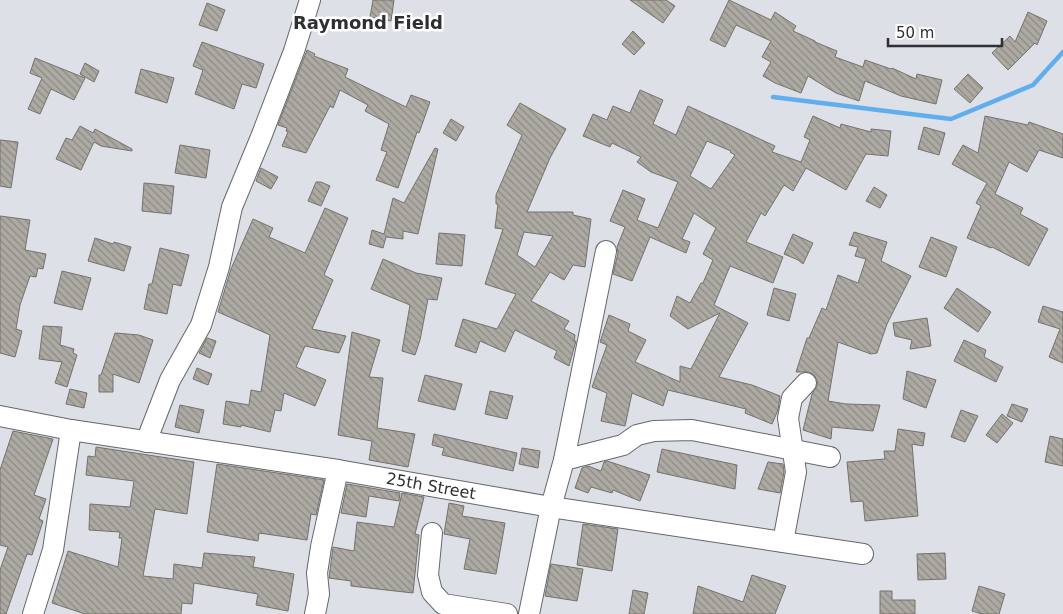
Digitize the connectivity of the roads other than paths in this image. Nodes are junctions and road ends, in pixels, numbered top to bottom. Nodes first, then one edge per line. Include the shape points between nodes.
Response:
1 (310, 0) edge
2 (606, 251) dead end
3 (806, 383) dead end
4 (0, 416) edge
5 (71, 430) junction
6 (146, 442) junction
7 (792, 449) junction
8 (830, 458) dead end
9 (564, 460) junction
10 (338, 470) junction
11 (551, 507) junction
12 (432, 533) dead end
13 (783, 542) junction
14 (863, 554) dead end
15 (33, 614) edge
16 (315, 614) edge
17 (507, 614) edge
18 (529, 614) edge

1 - 6 street via 262,137 232,207 219,267 201,325 170,380
2 - 9 street
3 - 7 street via 792,398 788,418
4 - 5 street, 25th Street
5 - 6 street, 25th Street
5 - 15 street via 53,550
6 - 10 street, 25th Street
7 - 8 street
7 - 9 street via 692,430 654,431 637,435 624,445
7 - 13 street via 796,472
9 - 11 street
10 - 11 street, 25th Street
10 - 16 street via 317,573 319,594
11 - 13 street, 25th Street
11 - 18 street
12 - 17 street via 428,575 432,592 443,604
13 - 14 street, 25th Street

